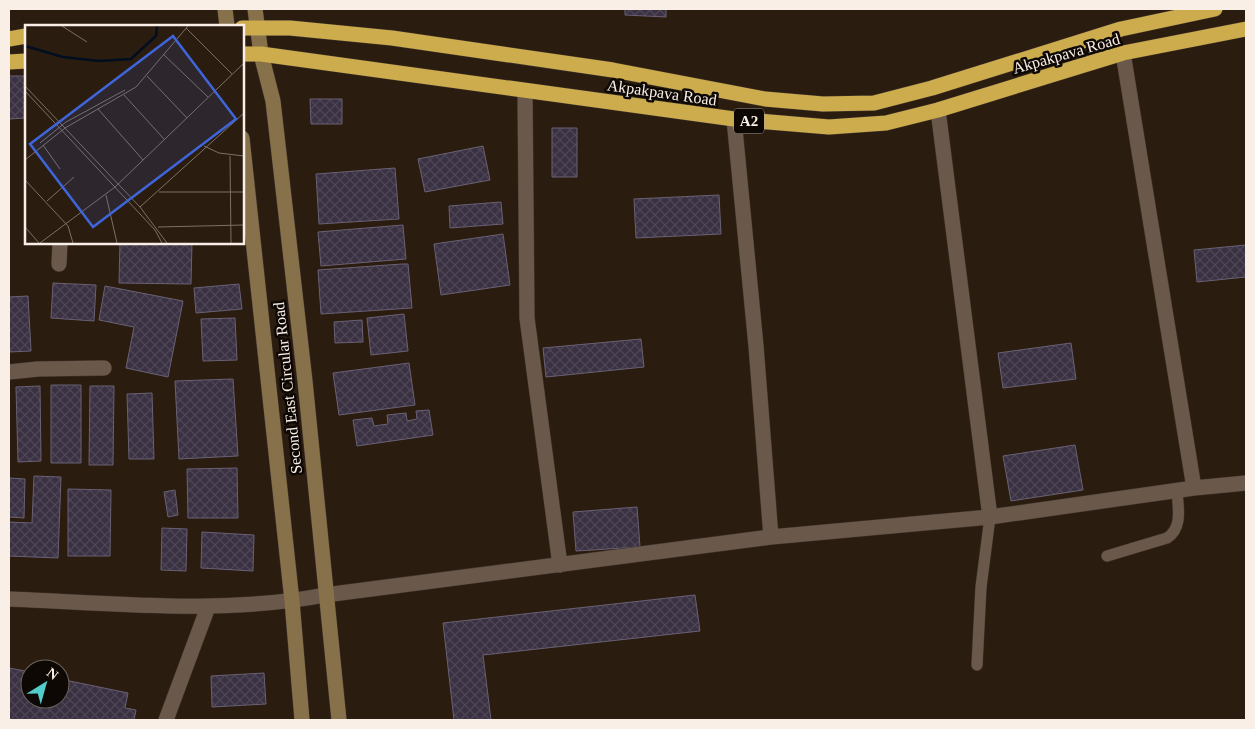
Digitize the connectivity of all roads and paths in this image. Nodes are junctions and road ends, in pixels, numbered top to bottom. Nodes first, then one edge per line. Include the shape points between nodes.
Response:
1 (225, 9) edge
2 (255, 9) edge
3 (1215, 9) edge
4 (227, 25) edge
5 (250, 28) edge
6 (1246, 29) edge
7 (25, 36) edge
8 (9, 39) edge
9 (1123, 53) junction
10 (244, 54) edge
11 (261, 54) junction
12 (25, 61) edge
13 (9, 62) edge
14 (525, 91) junction
15 (938, 110) junction
16 (734, 119) junction
17 (244, 157) edge
18 (60, 244) edge
19 (59, 264) dead end
20 (104, 368) dead end
21 (9, 372) edge
22 (1246, 483) edge
23 (1194, 488) junction
24 (1177, 491) junction
25 (990, 517) junction
26 (771, 537) junction
27 (1107, 556) dead end
28 (560, 564) junction
29 (326, 595) junction
30 (9, 599) edge
31 (292, 601) junction
32 (208, 607) junction
33 (977, 665) dead end
34 (166, 720) edge
35 (302, 720) edge
36 (339, 720) edge

1 - 4 main road
2 - 5 main road, Second East Circular Road
3 - 5 highway, Akpakpava Road / A2 via 1121,29 874,103 824,104 765,98 613,70 392,38 290,28
5 - 11 main road, Second East Circular Road
6 - 9 highway, Akpakpava Road / A2
7 - 8 highway
9 - 15 highway, Akpakpava Road / A2
9 - 23 street
10 - 11 highway, Akpakpava Road / A2
11 - 14 highway, Akpakpava Road / A2
11 - 29 main road, Second East Circular Road via 272,101 278,150
12 - 13 highway
14 - 16 highway, Akpakpava Road / A2
14 - 28 street via 527,318
15 - 16 highway, Akpakpava Road / A2 via 886,123 829,127
15 - 25 street
16 - 26 street
17 - 31 main road, Second East Circular Road
18 - 19 street
20 - 21 street
22 - 23 street
23 - 24 street
24 - 25 street
24 - 27 lane via 1178,525 1174,534
25 - 26 street
25 - 33 lane via 981,587
26 - 28 street
28 - 29 street
29 - 31 street
29 - 36 main road, Second East Circular Road
30 - 32 street
31 - 32 street
31 - 35 main road, Second East Circular Road
32 - 34 street

